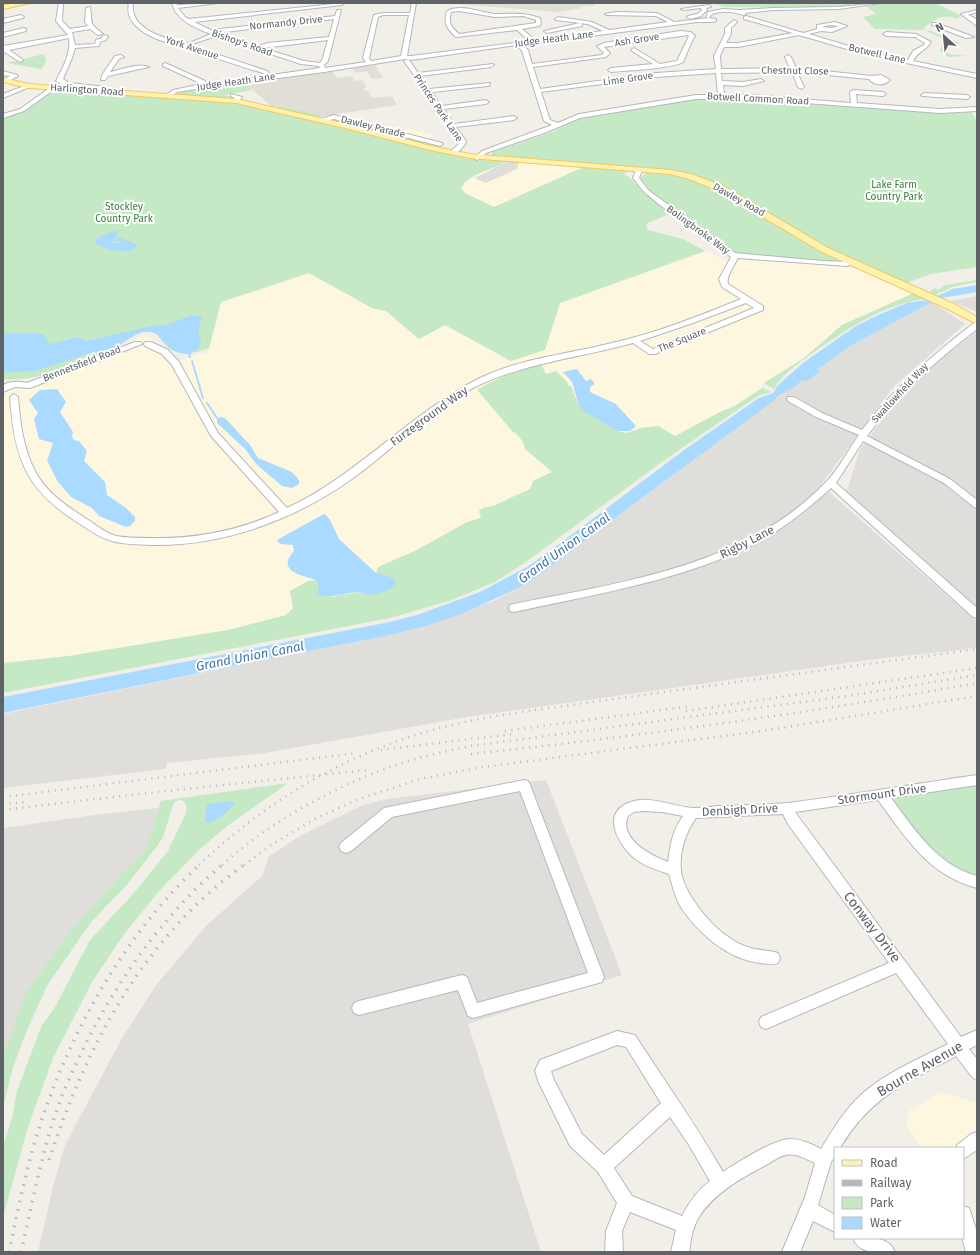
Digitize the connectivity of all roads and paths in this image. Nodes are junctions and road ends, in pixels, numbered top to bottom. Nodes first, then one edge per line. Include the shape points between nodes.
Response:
1 (26, 3) edge
2 (61, 3) edge
3 (131, 3) edge
4 (216, 3) edge
5 (342, 3) edge
6 (414, 3) edge
7 (878, 3) edge
8 (711, 4) edge
9 (7, 5) edge
10 (174, 5) edge
11 (702, 6) junction
12 (88, 8) dead end
13 (773, 9) junction
14 (373, 10) dead end
15 (683, 10) dead end
16 (726, 10) junction
17 (757, 10) junction
18 (977, 11) edge
19 (714, 12) junction
20 (737, 12) junction
21 (380, 14) junction
22 (411, 14) junction
23 (607, 14) dead end
24 (777, 14) dead end
25 (496, 15) junction
26 (21, 17) dead end
27 (337, 17) junction
28 (744, 18) junction
29 (558, 19) dead end
30 (668, 20) junction
31 (3, 21) edge
32 (187, 21) junction
33 (718, 21) junction
34 (734, 22) junction
35 (784, 22) dead end
36 (594, 23) junction
37 (673, 23) junction
38 (934, 24) dead end
39 (977, 24) edge
40 (90, 25) junction
41 (778, 26) junction
42 (518, 28) junction
43 (728, 28) junction
44 (821, 29) dead end
45 (24, 30) dead end
46 (500, 30) junction
47 (971, 30) dead end
48 (547, 31) dead end
49 (608, 32) junction
50 (213, 33) junction
51 (958, 33) junction
52 (69, 34) junction
53 (803, 34) junction
54 (886, 34) dead end
55 (3, 35) edge
56 (972, 37) dead end
57 (331, 38) junction
58 (534, 42) junction
59 (519, 44) junction
60 (722, 45) junction
61 (183, 46) junction
62 (72, 47) junction
63 (256, 48) junction
64 (3, 49) edge
65 (634, 50) dead end
66 (121, 57) dead end
67 (788, 57) dead end
68 (405, 59) junction
69 (20, 60) dead end
70 (910, 61) junction
71 (369, 64) junction
72 (669, 64) junction
73 (491, 65) dead end
74 (658, 65) junction
75 (168, 66) dead end
76 (530, 66) junction
77 (146, 67) dead end
78 (323, 67) junction
79 (611, 70) dead end
80 (793, 70) junction
81 (718, 71) junction
82 (678, 73) junction
83 (416, 74) junction
84 (105, 75) junction
85 (977, 76) edge
86 (270, 77) junction
87 (4, 78) edge
88 (872, 78) dead end
89 (761, 81) dead end
90 (720, 83) junction
91 (488, 84) dead end
92 (29, 86) junction
93 (207, 86) junction
94 (801, 87) dead end
95 (53, 88) junction
96 (95, 88) junction
97 (936, 89) dead end
98 (104, 91) junction
99 (427, 91) junction
100 (538, 91) junction
101 (883, 94) dead end
102 (3, 96) edge
103 (169, 96) junction
104 (721, 96) junction
105 (967, 97) dead end
106 (486, 102) dead end
107 (927, 102) junction
108 (854, 104) junction
109 (440, 108) junction
110 (977, 109) edge
111 (3, 116) edge
112 (514, 118) dead end
113 (320, 120) junction
114 (557, 125) junction
115 (452, 126) junction
116 (426, 141) junction
117 (440, 144) dead end
118 (418, 145) junction
119 (454, 152) junction
120 (477, 158) junction
121 (639, 170) junction
122 (735, 256) junction
123 (852, 262) junction
124 (746, 300) junction
125 (977, 320) edge
126 (977, 325) edge
127 (634, 340) junction
128 (6, 386) edge
129 (27, 386) junction
130 (3, 396) edge
131 (14, 398) junction
132 (791, 399) dead end
133 (863, 435) junction
134 (831, 483) junction
135 (977, 505) edge
136 (286, 513) junction
137 (514, 608) dead end
138 (977, 614) edge
139 (977, 780) edge
140 (882, 795) junction
141 (787, 808) junction
142 (693, 813) junction
143 (346, 847) dead end
144 (674, 870) junction
145 (977, 882) edge
146 (773, 958) dead end
147 (900, 965) junction
148 (359, 1008) dead end
149 (766, 1022) dead end
150 (977, 1037) edge
151 (958, 1046) junction
152 (977, 1072) edge
153 (671, 1105) junction
154 (977, 1140) edge
155 (964, 1149) edge
156 (824, 1159) junction
157 (604, 1166) junction
158 (720, 1182) junction
159 (626, 1202) junction
160 (808, 1209) junction
161 (964, 1217) edge
162 (689, 1221) junction
163 (834, 1223) edge
164 (862, 1239) edge
165 (614, 1252) edge
166 (680, 1252) edge
167 (791, 1252) edge
168 (886, 1252) edge
169 (975, 1252) edge

1 - 9 main road
2 - 52 street via 59,20
3 - 61 street, York Avenue via 132,18 140,27
4 - 10 street
5 - 27 street
5 - 32 street
6 - 22 street
7 - 13 street via 839,8
8 - 11 street
8 - 16 street
8 - 19 street
10 - 32 street, Bishop's Road
11 - 15 street
11 - 30 street via 705,10 697,16
12 - 40 street via 86,18
13 - 17 street
13 - 24 street
14 - 21 street
16 - 19 street
16 - 20 street
17 - 20 street
17 - 28 street
18 - 39 street via 963,14
19 - 33 street via 710,14
20 - 28 street
21 - 22 street
21 - 71 street via 376,16 366,58
22 - 68 street
23 - 30 street via 657,15
25 - 42 street via 530,15 538,19 537,25
25 - 46 street via 493,23
25 - 46 street via 452,10 448,12 446,24 458,36
26 - 31 street
27 - 50 street, Normandy Drive
27 - 57 street
28 - 34 street, Judge Heath Lane
28 - 41 street, Botwell Lane
29 - 36 street
30 - 37 street
32 - 50 street, Bishop's Road
33 - 34 street, Judge Heath Lane
33 - 37 street, Judge Heath Lane
33 - 43 street
34 - 43 street
35 - 41 street
36 - 48 street
36 - 49 street
37 - 49 street, Judge Heath Lane
38 - 51 street
40 - 52 street
40 - 62 street via 106,38 98,41 100,44
41 - 53 street, Botwell Lane
42 - 46 street
42 - 58 street
43 - 60 street
44 - 53 street
45 - 55 street
47 - 51 street
49 - 58 street, Judge Heath Lane
50 - 61 street, Normandy Drive
50 - 63 street, Bishop's Road
51 - 56 street
52 - 62 street
52 - 64 street
53 - 60 street via 738,45
53 - 70 street, Botwell Lane
54 - 70 street via 916,36 928,42 926,46 914,52
57 - 63 street
57 - 78 street
58 - 59 street, Judge Heath Lane
59 - 68 street, Judge Heath Lane
59 - 76 street via 525,50
60 - 81 street via 717,56
61 - 86 street, York Avenue via 265,72
62 - 96 street via 70,59 59,81 68,85
63 - 78 street, Bishop's Road
64 - 69 street
65 - 74 street
66 - 84 street via 117,57
67 - 80 street
68 - 71 street, Judge Heath Lane
68 - 83 street, Princes Park Lane
70 - 85 street, Botwell Lane
71 - 78 street, Judge Heath Lane
72 - 74 street
72 - 76 street, Ash Grove via 681,60 692,36 690,34 680,33 604,45 600,46 607,53 604,56
72 - 82 street
73 - 83 street
74 - 79 street
75 - 93 street
76 - 100 street
77 - 84 street
78 - 86 street, Judge Heath Lane
80 - 81 street, Chestnut Close
80 - 88 street, Chestnut Close
80 - 94 street
81 - 82 street, Lime Grove
81 - 90 street
82 - 100 street, Lime Grove
83 - 99 street, Princes Park Lane
84 - 96 street
86 - 93 street, Judge Heath Lane
87 - 92 main road, Harlington Road
89 - 90 street via 742,84
90 - 104 street
91 - 99 street
92 - 95 main road, Harlington Road
92 - 102 street
93 - 103 street, Judge Heath Lane via 175,91
95 - 98 main road, Harlington Road
95 - 111 street via 22,110
96 - 98 street via 104,88
97 - 107 street via 923,88
98 - 103 main road, Harlington Road
99 - 109 street, Princes Park Lane
100 - 114 street via 548,121
101 - 108 street via 854,92
103 - 113 main road, Harlington Road via 234,98
104 - 108 street, Botwell Common Road
104 - 114 street, Botwell Common Road via 674,100 592,113
105 - 107 street
106 - 109 street
107 - 108 street, Botwell Common Road
107 - 110 street, Botwell Common Road
109 - 115 street, Princes Park Lane
112 - 115 street
113 - 116 street, Dawley Parade via 334,117
113 - 118 main road, Dawley Road
114 - 120 street, Botwell Common Road via 484,152
115 - 119 street, Princes Park Lane via 464,143
116 - 117 street, Dawley Parade
116 - 118 street, Dawley Parade
118 - 119 main road, Dawley Road
119 - 120 main road, Dawley Road
120 - 121 main road, Dawley Road
121 - 122 street, Bolingbroke Way via 636,178 646,190
121 - 123 main road, Dawley Road via 688,176 720,188 804,238
122 - 123 street, Bolingbroke Way via 823,263
122 - 124 street, The Square via 727,280 724,281 726,287
123 - 125 main road, Dawley Road
124 - 127 street, The Square via 663,332
124 - 127 street, The Square via 760,308 652,352
126 - 133 street, Swallowfield Way via 924,366 877,416
127 - 136 street, Furzeground Way via 509,370 469,387 345,479
128 - 129 street, Bennetsfield Road
129 - 131 street, Bennetsfield Road via 24,394
129 - 136 street, Bennetsfield Road via 138,344 148,344 165,352 176,364 214,434
130 - 131 street
131 - 136 street, Furzeground Way via 20,448 40,488 68,514 111,538 181,542 229,534
132 - 133 street
133 - 134 street, Rigby Lane
133 - 135 street via 947,481
134 - 137 street, Rigby Lane via 769,532 728,553 663,576
134 - 138 street
139 - 140 street, Stormount Drive
140 - 141 street, Stormount Drive
140 - 145 street via 926,852 947,870
141 - 142 street, Denbigh Drive
141 - 147 street, Conway Drive via 793,820
142 - 144 street, Denbigh Drive via 683,826
142 - 144 street, Denbigh Drive via 646,806 630,808 622,815 619,823 636,852 651,862
143 - 148 street via 389,812 524,785 597,977 473,1011 462,982
144 - 146 street, Denbigh Drive via 685,901 706,927 722,941 750,955
147 - 149 street
147 - 151 street, Conway Drive
150 - 151 street, Bourne Avenue
151 - 152 street, Conway Drive
151 - 156 street, Bourne Avenue via 888,1084 868,1099 844,1127
153 - 157 street
153 - 157 street via 630,1040 617,1038 545,1065 543,1071 547,1083 576,1140
153 - 158 street
154 - 155 street
156 - 158 street via 799,1147 788,1146
156 - 160 street, Bourne Avenue
157 - 159 street
158 - 162 street via 700,1200
159 - 162 street
159 - 165 street via 614,1231
160 - 163 street
160 - 167 street, Bourne Avenue
161 - 169 street
162 - 166 street
164 - 168 street

